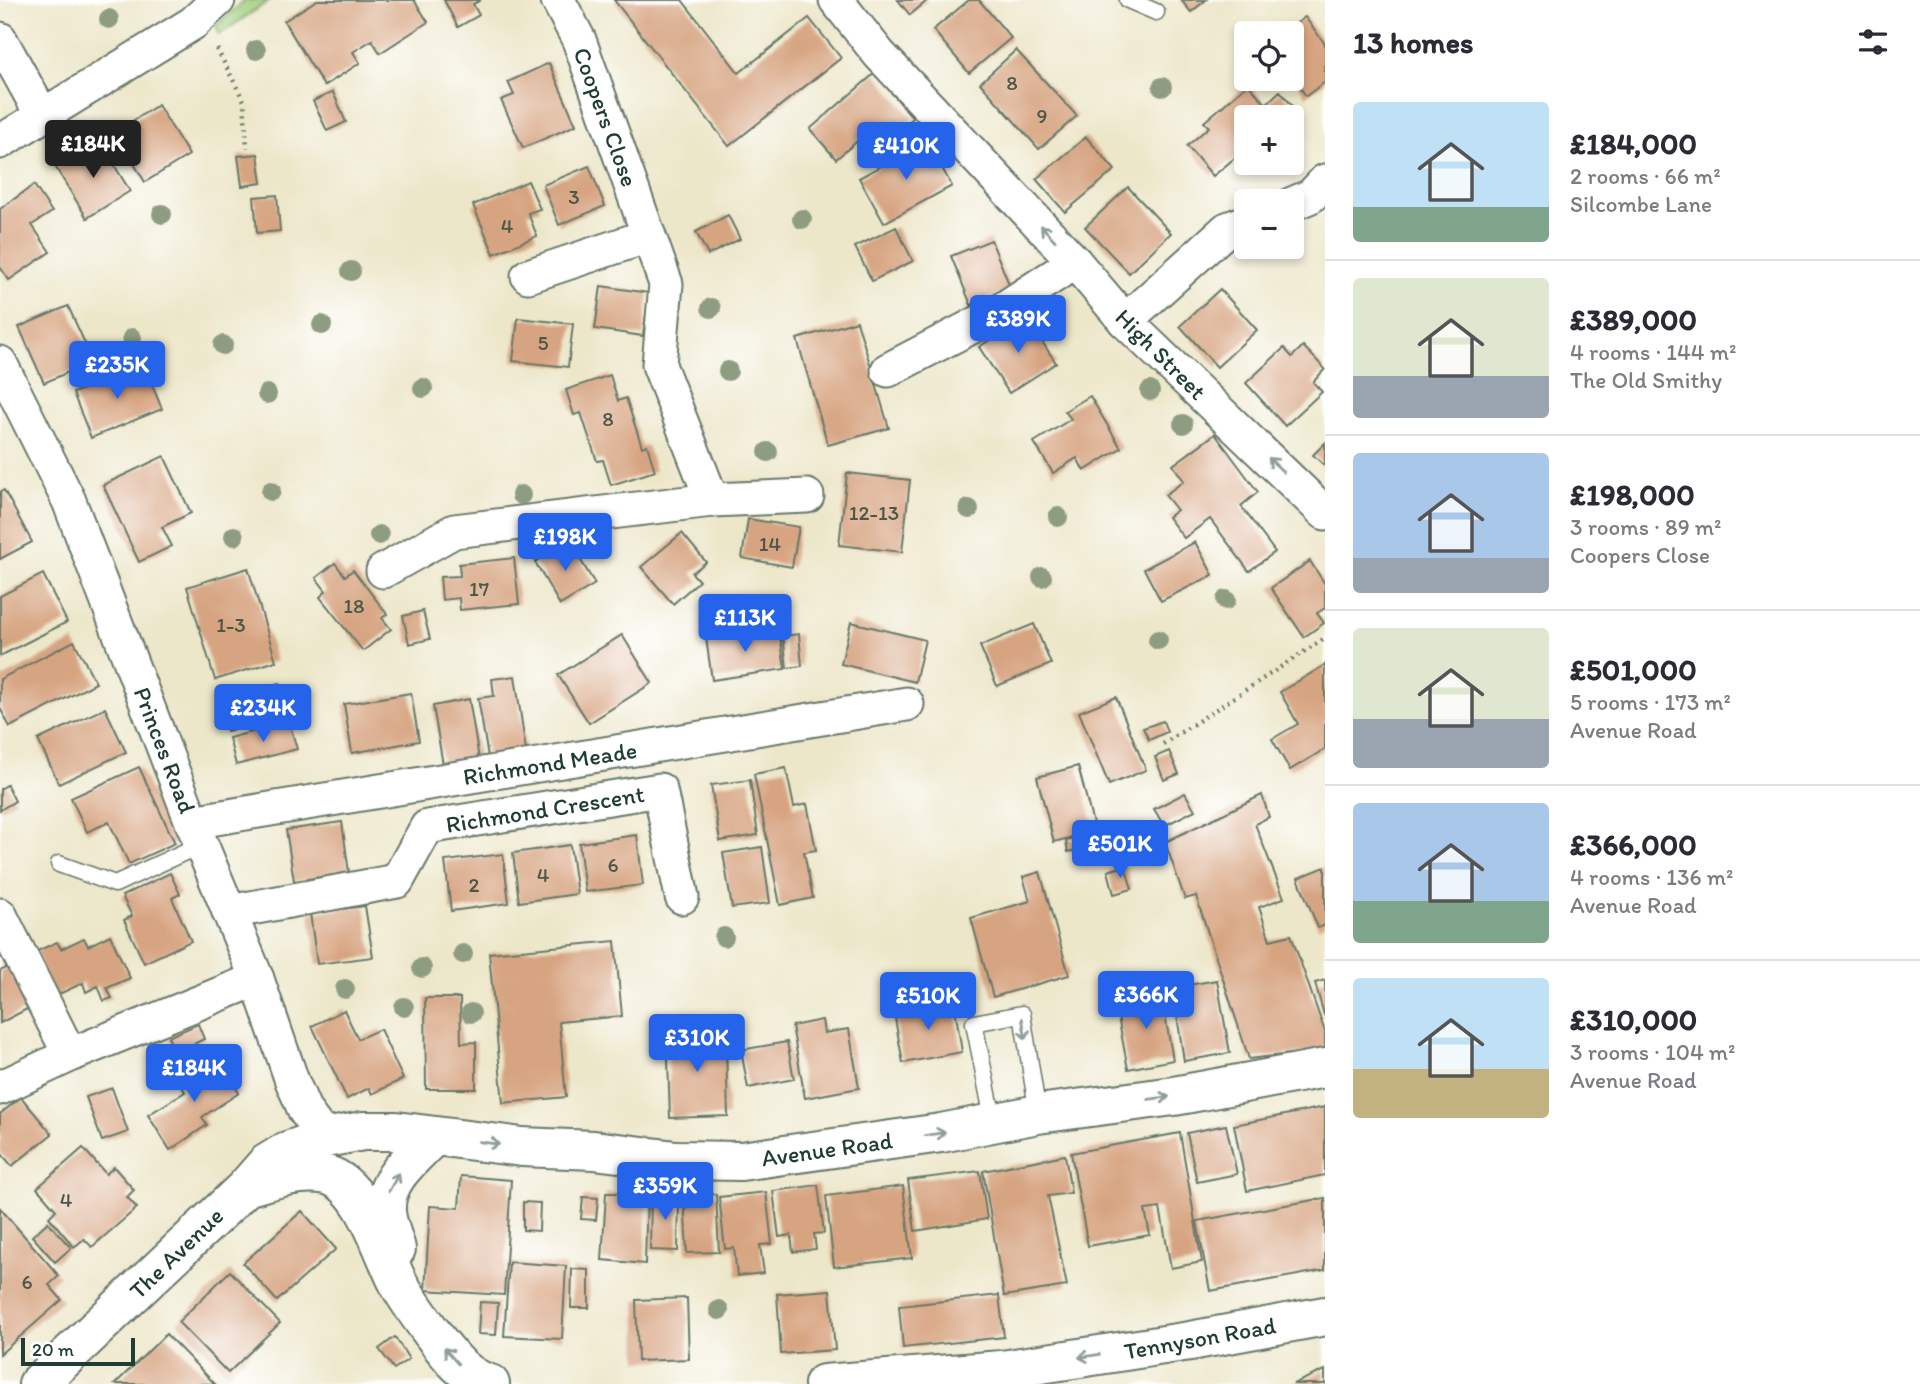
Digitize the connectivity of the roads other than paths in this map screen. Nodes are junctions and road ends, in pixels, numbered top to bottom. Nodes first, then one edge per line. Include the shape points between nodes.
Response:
1 (558, 0) edge
2 (836, 0) edge
3 (1128, 0) edge
4 (209, 9) edge
5 (1156, 12) dead end
6 (0, 39) edge
7 (42, 115) junction
8 (0, 142) edge
9 (1325, 181) edge
10 (1304, 199) edge
11 (1234, 226) edge
12 (648, 236) junction
13 (1075, 262) junction
14 (528, 276) dead end
15 (1125, 321) junction
16 (0, 363) edge
17 (888, 370) dead end
18 (807, 496) dead end
19 (712, 500) junction
20 (1325, 513) edge
21 (383, 572) dead end
22 (907, 704) dead end
23 (197, 833) junction
24 (59, 864) dead end
25 (682, 897) dead end
26 (229, 912) junction
27 (0, 915) edge
28 (257, 979) junction
29 (70, 1055) junction
30 (1325, 1068) edge
31 (0, 1088) edge
32 (1038, 1114) junction
33 (994, 1124) junction
34 (434, 1136) junction
35 (325, 1138) junction
36 (343, 1184) junction
37 (245, 1188) junction
38 (1325, 1316) edge
39 (419, 1317) junction
40 (1003, 1377) edge
41 (486, 1383) edge
42 (38, 1384) edge
43 (824, 1384) edge

1 - 12 street, Coopers Close via 579,40
13 -> 2 street, High Street via 879,54
3 - 5 lane
4 - 7 street
6 - 7 street
7 - 8 street
9 - 10 street
11 - 15 street
12 - 14 street
12 - 19 street, Coopers Close via 666,284 659,365
13 - 15 street, High Street
13 - 17 street via 992,316
20 -> 15 street, High Street
16 - 23 street, Princes Road via 69,501
18 - 19 street
19 - 21 street via 454,531
22 - 23 street, Richmond Meade
23 - 24 lane via 115,884
23 - 26 street, Princes Road
25 - 26 street, Richmond Crescent via 660,790 427,828 397,880
26 - 28 street, Princes Road
27 - 29 street
28 - 29 street
28 - 35 street, Princes Road via 305,1111
29 - 31 street
32 -> 30 main road, Avenue Road via 1174,1096
32 - 33 main road, Avenue Road
33 -> 32 lane via 974,1023 1022,1014
34 -> 33 main road, Avenue Road via 676,1160 741,1160
34 - 35 main road, Avenue Road via 385,1131
39 -> 34 main road via 386,1210 397,1175
35 - 36 main road via 329,1159
35 - 37 main road, The Avenue via 266,1164
36 - 37 main road via 329,1175 308,1173
36 - 39 main road via 359,1200
37 - 42 main road, The Avenue
38 -> 40 main road, Tennyson Road
41 -> 39 main road via 464,1371
40 - 43 main road, Tennyson Road

